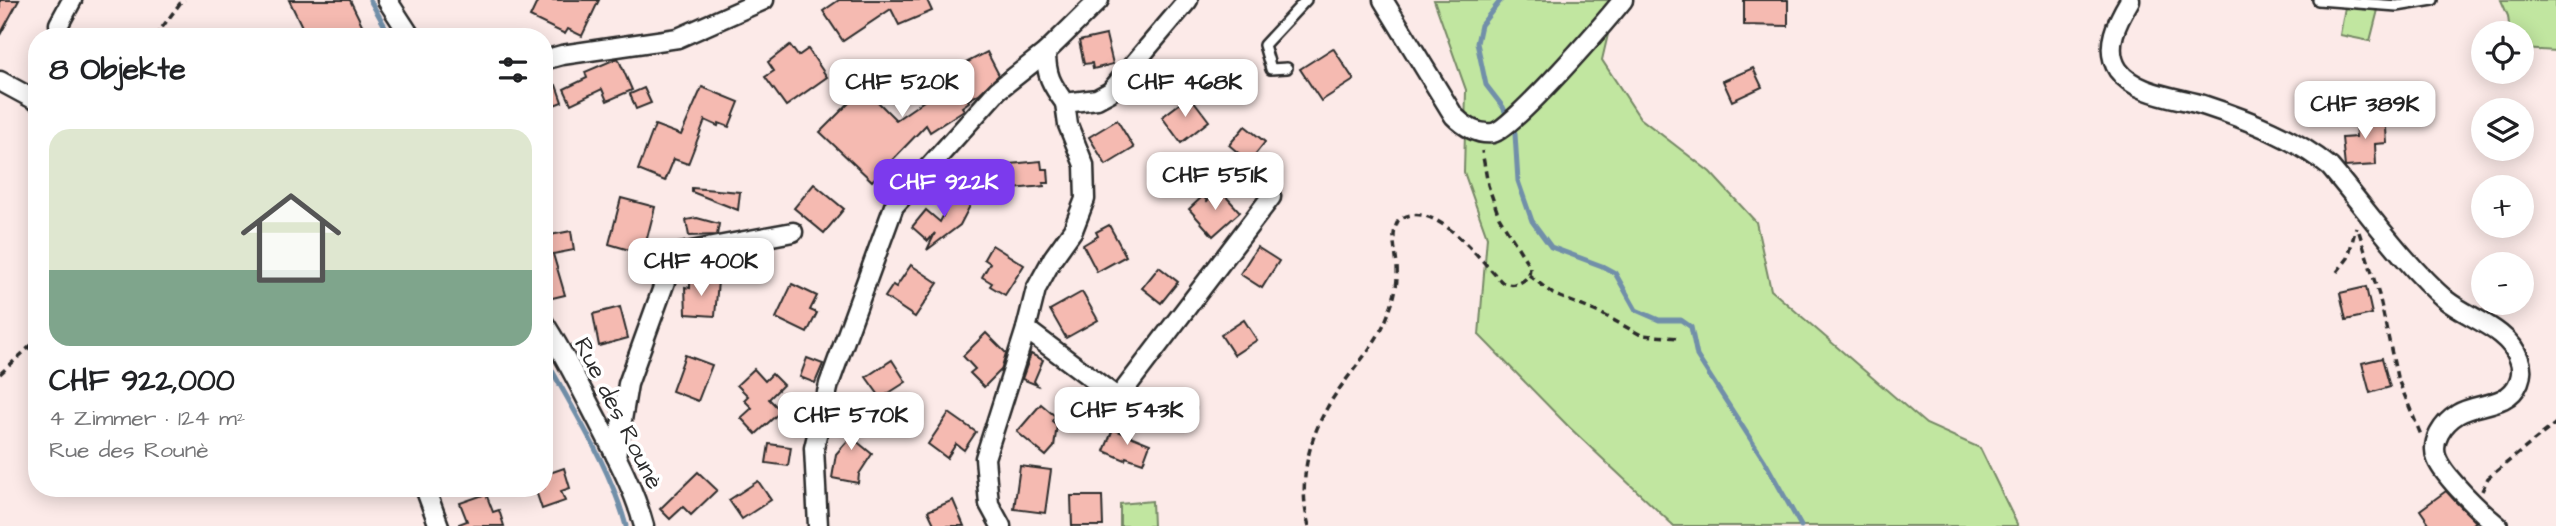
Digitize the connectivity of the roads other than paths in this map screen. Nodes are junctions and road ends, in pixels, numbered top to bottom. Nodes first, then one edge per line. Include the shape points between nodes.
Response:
1 (72, 0) edge
2 (387, 0) edge
3 (764, 0) edge
4 (1099, 0) edge
5 (1188, 0) edge
6 (1306, 0) edge
7 (1383, 0) edge
8 (1623, 0) edge
9 (2130, 0) edge
10 (2318, 0) edge
11 (2433, 0) edge
12 (59, 24) dead end
13 (405, 28) edge
14 (1046, 52) junction
15 (553, 58) edge
16 (1287, 68) dead end
17 (0, 81) edge
18 (28, 96) edge
19 (1065, 103) junction
20 (1271, 197) dead end
21 (793, 232) dead end
22 (1026, 329) junction
23 (553, 337) edge
24 (616, 456) junction
25 (428, 497) edge
26 (439, 526) edge
27 (644, 526) edge
28 (818, 526) edge
29 (1002, 526) edge
30 (2498, 526) edge

1 - 12 street
2 - 13 street
3 - 15 street via 678,38
4 - 14 street
5 - 19 street via 1110,92 1097,99
6 - 16 lane via 1264,45 1271,69
7 - 8 street via 1454,116 1463,125 1492,133 1524,109
9 - 30 street via 2112,47 2116,67 2123,75 2142,88 2231,116 2316,155 2428,283 2516,351 2522,369 2518,386 2504,399 2451,419 2439,434 2435,453 2442,468
10 - 11 lane via 2397,6
14 - 19 street via 1046,71
14 - 28 street via 998,90 894,206 829,384 814,447
17 - 18 street
19 - 22 street via 1068,125 1084,165 1085,199 1073,230 1036,289
20 - 22 street via 1118,398
21 - 24 street via 675,254 628,384
22 - 29 street via 985,458 989,504
23 - 24 street, Rue des Rounè
24 - 27 street, Rue des Rounè
25 - 26 street

